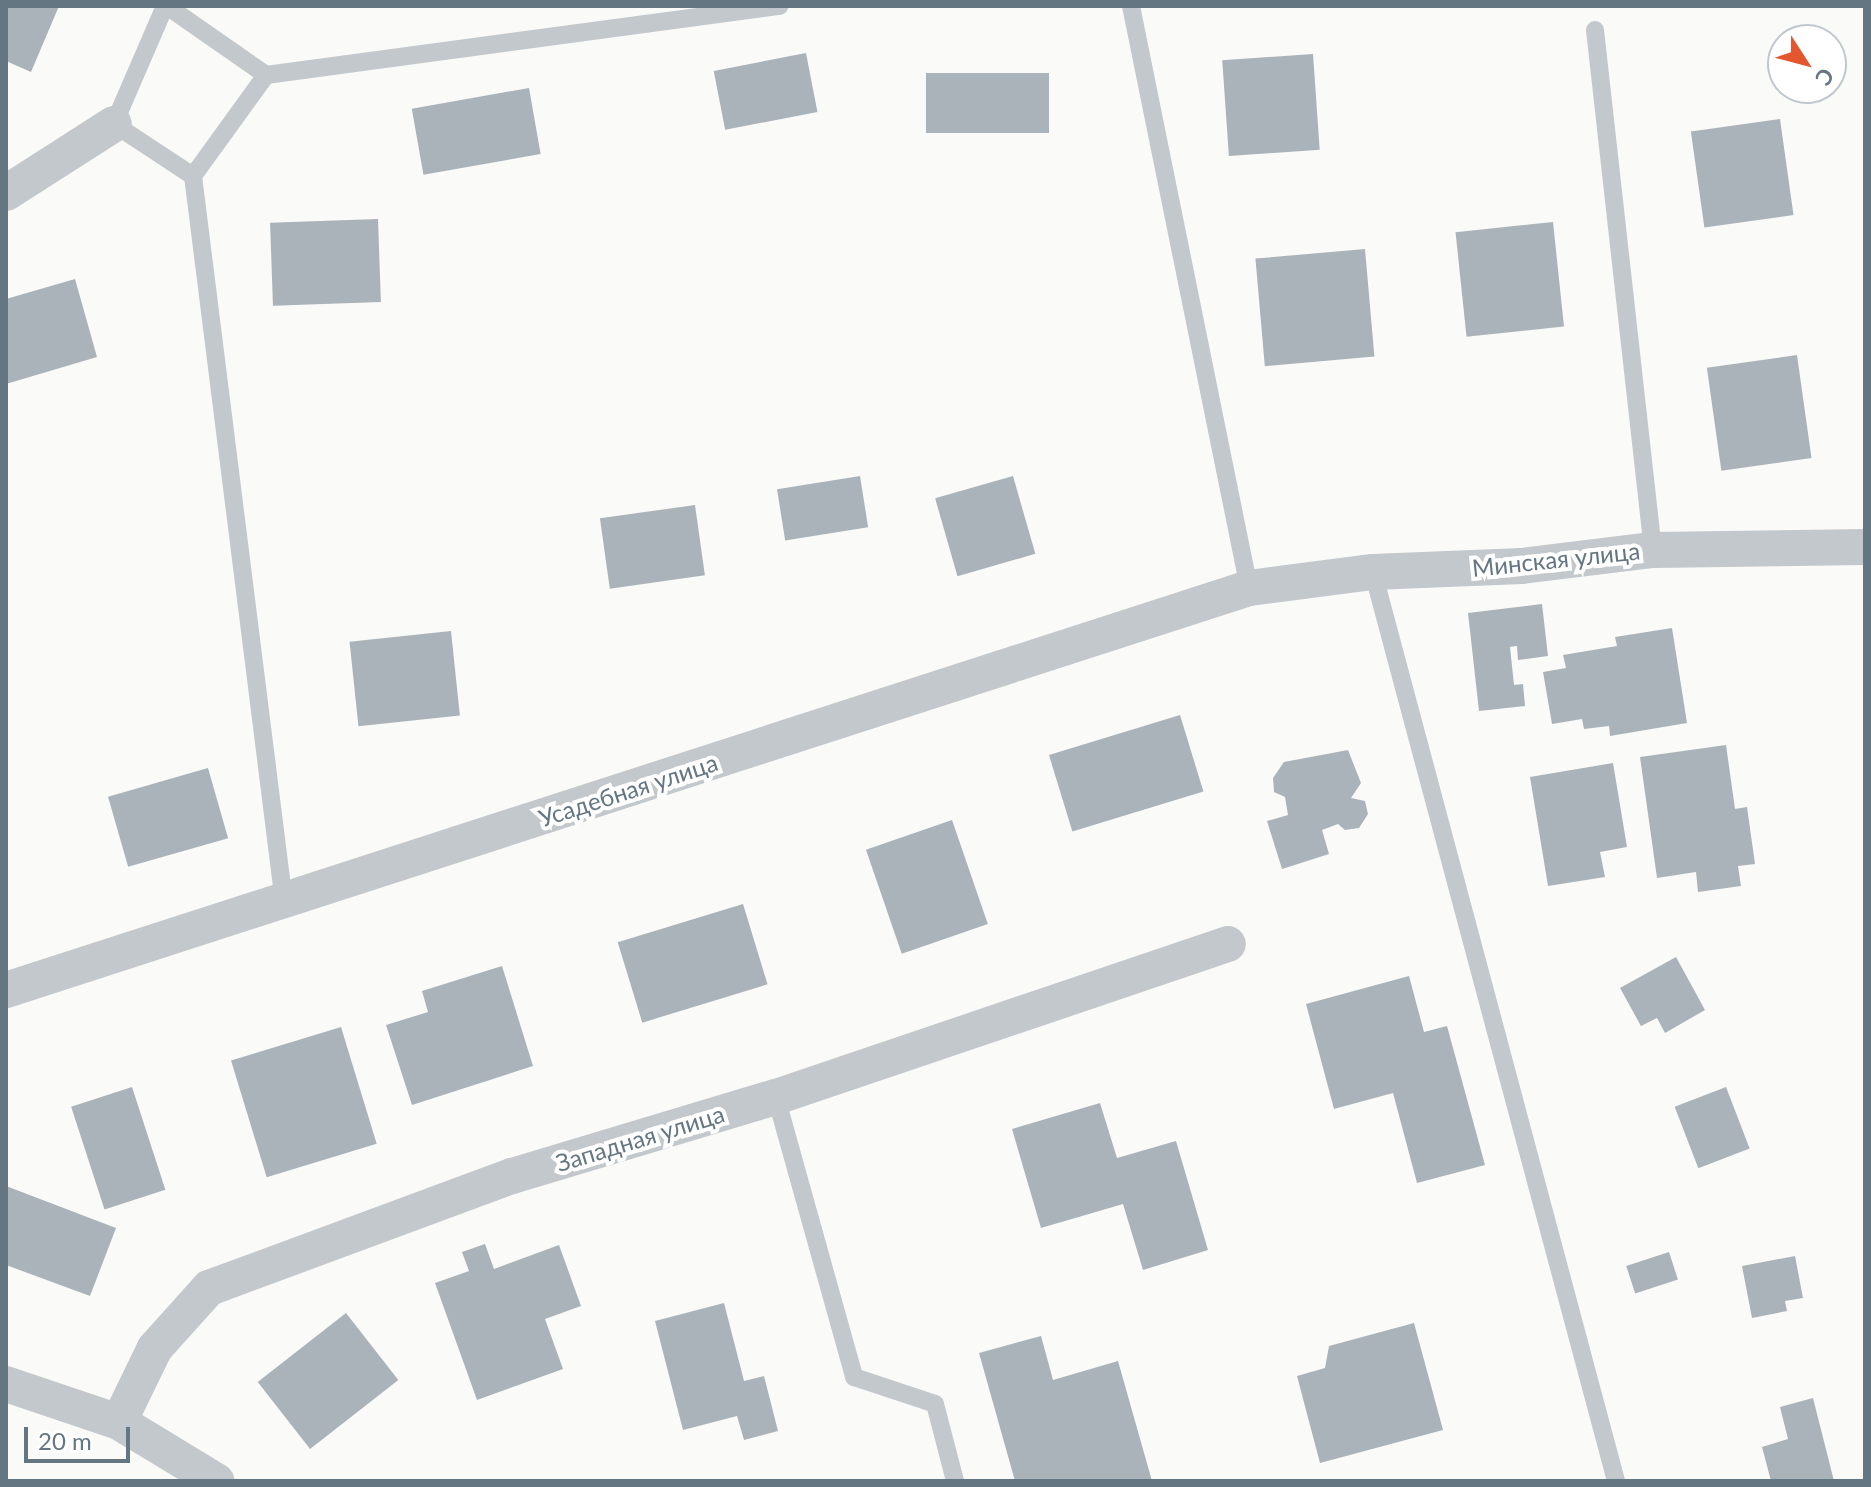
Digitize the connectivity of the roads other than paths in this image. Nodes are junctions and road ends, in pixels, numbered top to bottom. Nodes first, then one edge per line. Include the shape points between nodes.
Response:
1 (166, 6) edge
2 (779, 6) edge
3 (1131, 6) edge
4 (1595, 30) dead end
5 (266, 75) junction
6 (114, 124) junction
7 (193, 176) junction
8 (6, 193) edge
9 (1865, 547) edge
10 (1653, 550) junction
11 (1373, 572) junction
12 (1249, 588) junction
13 (284, 902) junction
14 (1228, 944) dead end
15 (6, 990) edge
16 (776, 1097) junction
17 (6, 1384) edge
18 (119, 1422) junction
19 (216, 1481) edge
20 (955, 1481) edge
21 (1616, 1481) edge

1 - 5 lane
1 - 6 lane
2 - 5 lane
3 - 12 lane
4 - 10 lane
5 - 7 lane
6 - 7 lane
6 - 8 street
7 - 13 lane
9 - 10 street, Минская улица
10 - 11 street, Минская улица via 1522,566
11 - 12 street, Минская улица
11 - 21 lane
12 - 13 street, Усадебная улица
13 - 15 street, Усадебная улица
14 - 16 street, Западная улица
16 - 18 street, Западная улица via 512,1176 209,1288 155,1348
16 - 20 lane via 854,1377 935,1404
17 - 18 street
18 - 19 street

